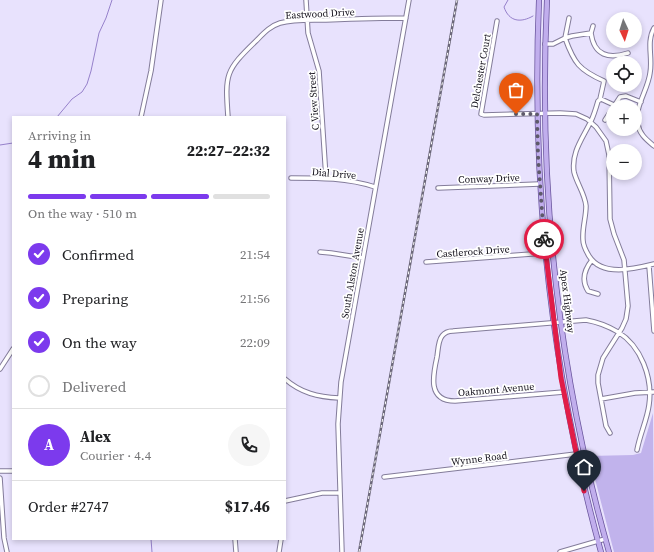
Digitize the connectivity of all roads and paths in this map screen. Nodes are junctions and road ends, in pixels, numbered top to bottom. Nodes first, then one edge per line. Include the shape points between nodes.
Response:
1 (161, 0) edge
2 (306, 0) edge
3 (409, 0) edge
4 (539, 0) edge
5 (547, 0) edge
6 (406, 18) junction
7 (569, 18) dead end
8 (308, 20) junction
9 (497, 21) dead end
10 (593, 26) dead end
11 (654, 28) edge
12 (591, 33) junction
13 (565, 38) junction
14 (545, 44) junction
15 (628, 53) dead end
16 (600, 99) junction
17 (618, 100) edge
18 (637, 100) edge
19 (642, 100) edge
20 (606, 101) edge
21 (537, 114) junction
22 (545, 114) junction
23 (141, 116) edge
24 (228, 116) edge
25 (591, 122) junction
26 (642, 134) edge
27 (654, 146) edge
28 (290, 178) dead end
29 (326, 178) junction
30 (540, 184) junction
31 (375, 187) junction
32 (438, 188) dead end
33 (320, 252) dead end
34 (545, 253) junction
35 (363, 258) junction
36 (592, 260) junction
37 (426, 262) dead end
38 (654, 264) edge
39 (649, 266) junction
40 (625, 269) junction
41 (598, 294) dead end
42 (553, 322) junction
43 (561, 322) junction
44 (654, 331) edge
45 (619, 332) junction
46 (12, 351) edge
47 (0, 369) edge
48 (286, 380) edge
49 (564, 392) junction
50 (652, 392) edge
51 (339, 398) junction
52 (601, 399) junction
53 (610, 433) dead end
54 (637, 450) dead end
55 (576, 454) junction
56 (0, 471) edge
57 (12, 471) edge
58 (384, 477) dead end
59 (0, 478) edge
60 (340, 493) junction
61 (286, 501) edge
62 (235, 540) edge
63 (281, 540) edge
64 (605, 540) junction
65 (598, 541) junction
66 (7, 552) edge
67 (236, 552) edge
68 (279, 552) edge
69 (342, 552) edge
70 (560, 552) edge
71 (600, 552) edge
72 (609, 552) edge

1 - 23 street via 151,71
2 - 8 street, C View Street
3 - 6 street, South Alston Avenue
4 - 21 main road, Apex Highway
5 - 14 main road, Apex Highway
6 - 8 street, Eastwood Drive
6 - 31 street, South Alston Avenue
7 - 13 street
8 - 24 street, Eastwood Drive via 274,26 236,61 229,72 227,82
8 - 29 street, C View Street via 310,39 318,61
9 - 21 street, Delchester Court via 481,114
10 - 12 street
11 - 19 street via 650,38 650,74
12 - 13 street
12 - 15 street via 595,47 601,52 616,57
13 - 14 street via 553,44
13 - 16 street via 578,65 590,75 604,81
14 - 22 main road, Apex Highway
16 - 20 street
16 - 25 street
17 - 18 street via 623,96
21 - 22 street
21 - 30 main road, Apex Highway
22 - 25 street via 576,114
22 - 43 main road, Apex Highway via 549,204
25 - 36 street via 576,150 574,166 586,205 583,242
25 - 40 street via 600,131 607,145 610,219
26 - 27 street
28 - 29 street, Dial Drive
29 - 31 street, Dial Drive
30 - 32 street, Conway Drive
30 - 34 main road, Apex Highway
31 - 35 street, South Alston Avenue
33 - 35 street
34 - 37 street, Castlerock Drive
34 - 42 main road, Apex Highway
35 - 51 street, South Alston Avenue
36 - 40 street via 608,269
36 - 41 street via 585,270 584,279 588,291
38 - 39 street
39 - 40 street
39 - 44 street
40 - 45 street via 628,306 626,319
42 - 43 street, Oakmont Avenue
42 - 49 main road, Apex Highway
42 - 49 street, Oakmont Avenue via 445,333 440,338 434,387 441,397 451,401
43 - 45 street, Oakmont Avenue via 598,322
43 - 64 main road, Apex Highway via 578,425
45 - 50 street via 641,358
45 - 52 street via 606,350 600,365 598,383
46 - 47 street
48 - 51 street via 312,395
49 - 55 main road, Apex Highway
50 - 52 street
50 - 54 street
51 - 60 street, South Alston Avenue
52 - 53 street via 606,426
55 - 58 street, Wynne Road
55 - 65 main road, Apex Highway
56 - 57 street
59 - 66 street
60 - 61 street via 322,493
60 - 69 street, South Alston Avenue
62 - 67 street
63 - 68 street
64 - 65 street
64 - 72 main road, Apex Highway
65 - 70 street
65 - 71 main road, Apex Highway

